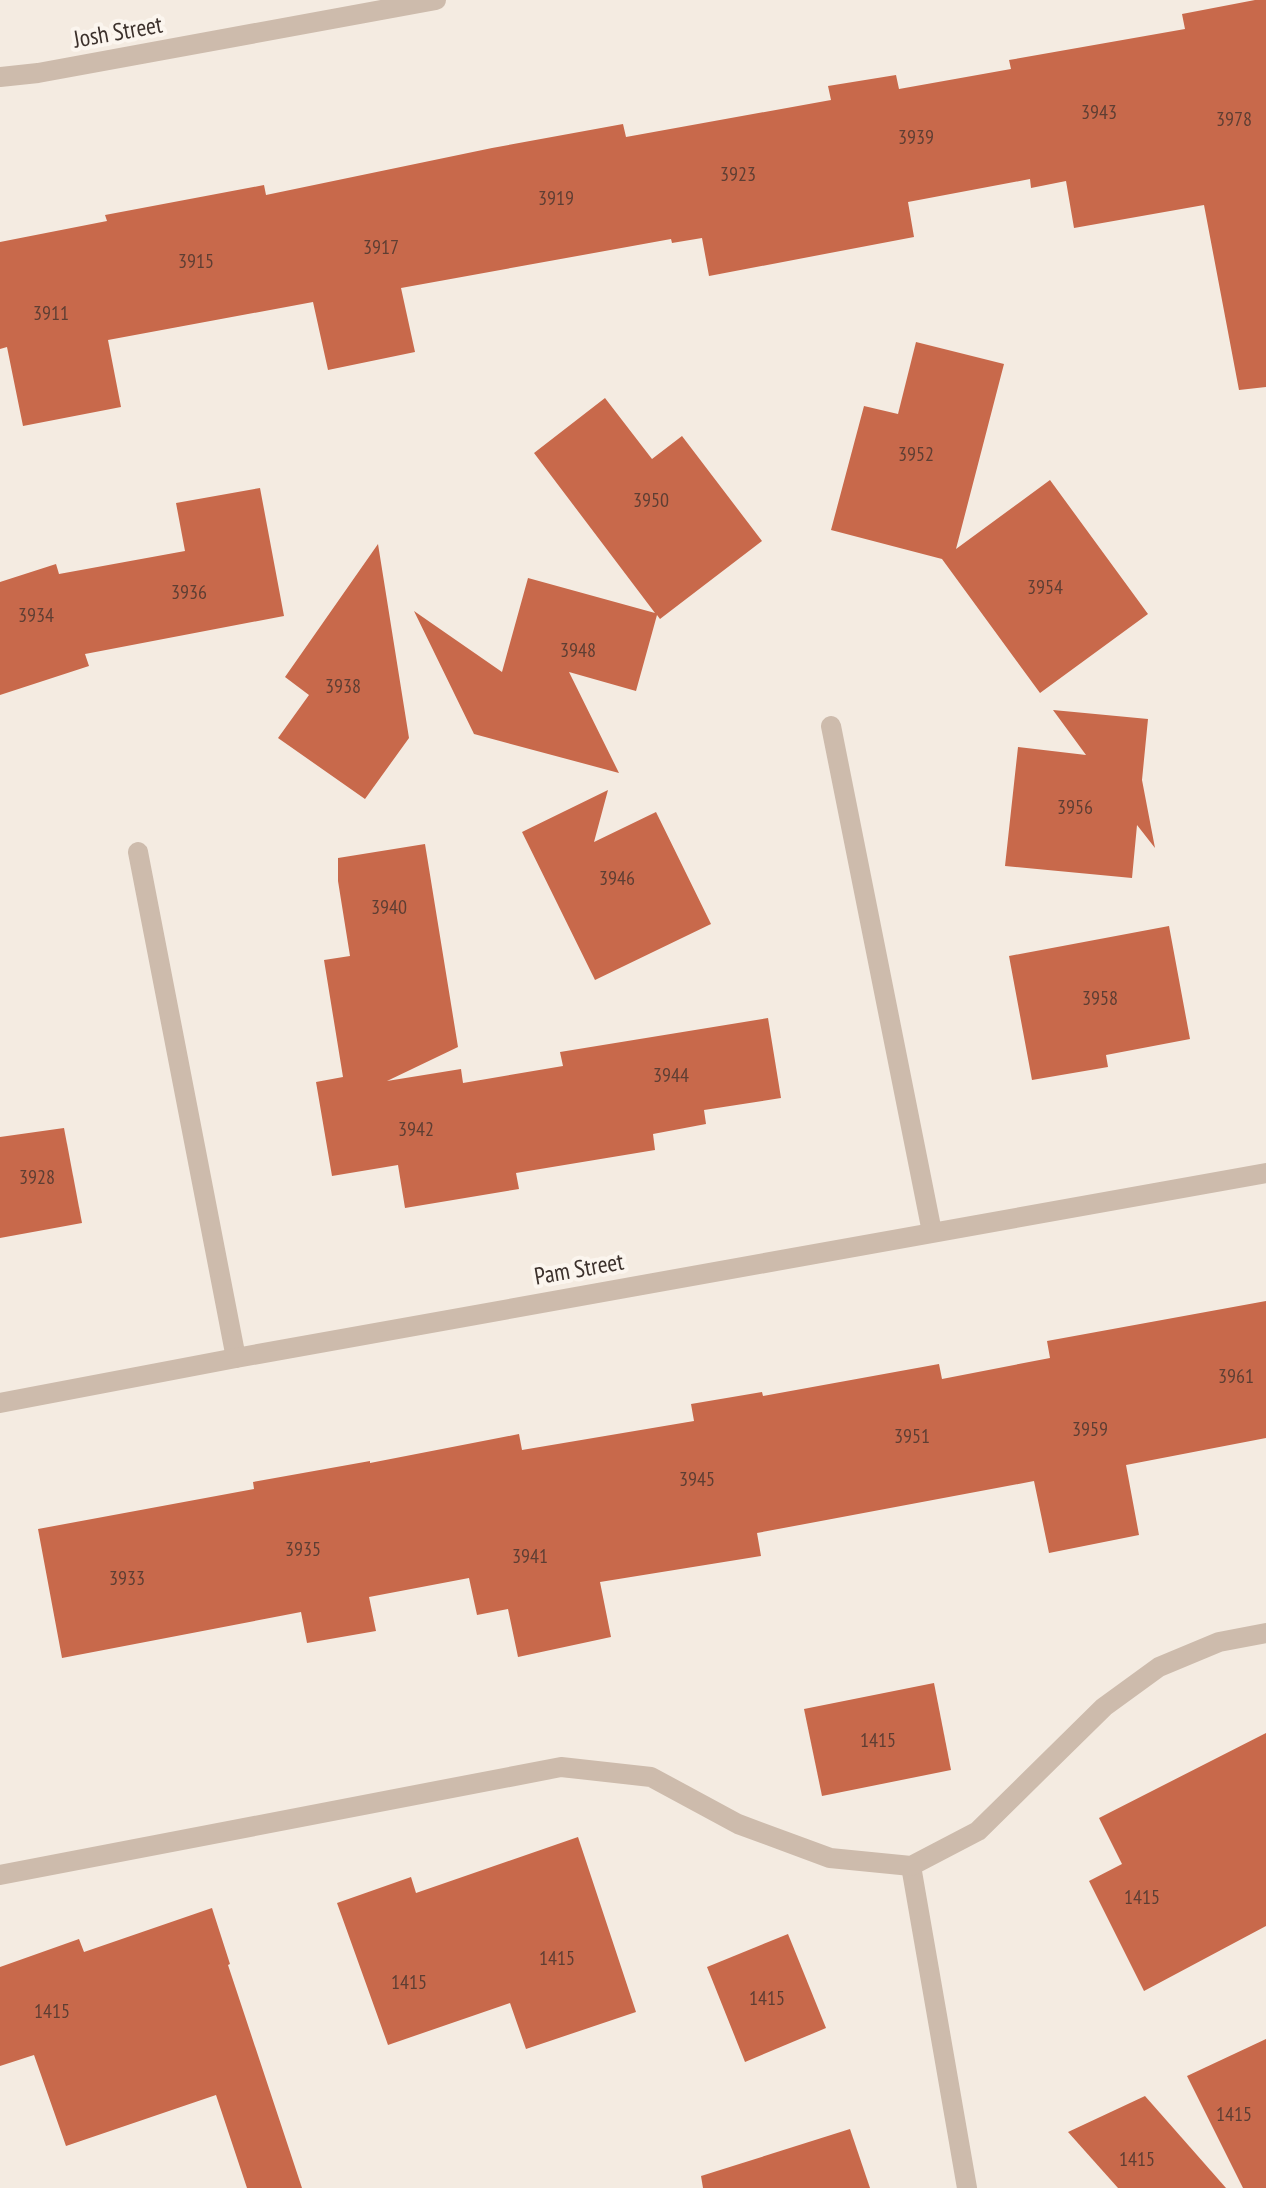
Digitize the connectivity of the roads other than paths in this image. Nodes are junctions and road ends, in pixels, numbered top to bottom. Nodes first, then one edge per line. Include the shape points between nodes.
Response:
1 (436, 0) edge
2 (337, 9) edge
3 (0, 77) edge
4 (831, 726) dead end
5 (138, 852) dead end
6 (1266, 1173) edge
7 (932, 1232) junction
8 (236, 1358) junction
9 (0, 1403) edge
10 (1266, 1633) edge
11 (911, 1866) junction
12 (0, 1875) edge
13 (967, 2188) edge

1 - 2 street, Josh Street
2 - 3 street, Josh Street
4 - 7 street
5 - 8 street
6 - 7 street, Pam Street
7 - 8 street, Pam Street
8 - 9 street, Pam Street
10 - 11 street via 1219,1642 1159,1667 1104,1707 978,1831
11 - 12 street via 830,1858 738,1824 651,1777 561,1767
11 - 13 street

